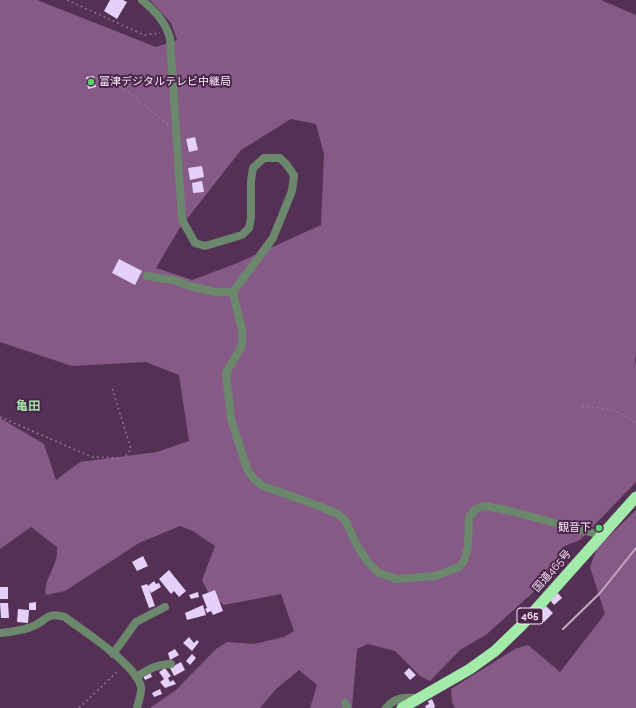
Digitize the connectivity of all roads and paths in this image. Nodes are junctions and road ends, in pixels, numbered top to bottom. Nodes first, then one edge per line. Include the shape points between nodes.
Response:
1 (67, 0) edge
2 (142, 0) edge
3 (168, 32) junction
4 (97, 79) dead end
5 (176, 131) junction
6 (147, 276) dead end
7 (233, 292) junction
8 (112, 388) dead end
9 (582, 406) dead end
10 (0, 417) edge
11 (636, 423) edge
12 (636, 497) edge
13 (601, 535) junction
14 (165, 607) dead end
15 (0, 633) edge
16 (113, 654) junction
17 (126, 663) junction
18 (171, 664) dead end
19 (136, 676) junction
20 (419, 698) junction
21 (79, 708) edge
22 (137, 708) edge
23 (386, 708) edge
24 (402, 708) edge

1 - 3 path via 144,35
2 - 3 street via 157,13
3 - 5 street
4 - 5 path via 110,79 118,84
5 - 7 street via 182,220 196,242 205,246 242,235 249,228 253,168 264,158 280,158 294,175 292,191 273,238
6 - 7 street via 177,280 186,285 215,292
7 - 13 street via 242,330 242,345 226,373 231,419 247,469 263,486 338,514 345,520 367,561 379,573 396,578 435,576 459,567 464,561 468,547 470,517 476,509 484,506
8 - 10 path via 131,449 124,458 92,457
9 - 11 path via 605,407 628,416
12 - 13 highway, 国道465号 / 465
13 - 20 highway, 国道465号 / 465 via 521,626 495,651 470,669
14 - 16 street via 136,622
15 - 16 street via 33,627 55,614 65,617
16 - 17 street
17 - 19 street
17 - 21 path
18 - 19 street via 161,664
19 - 22 street via 141,688
20 - 23 street via 403,697 394,700
20 - 24 highway, 国道465号 / 465

